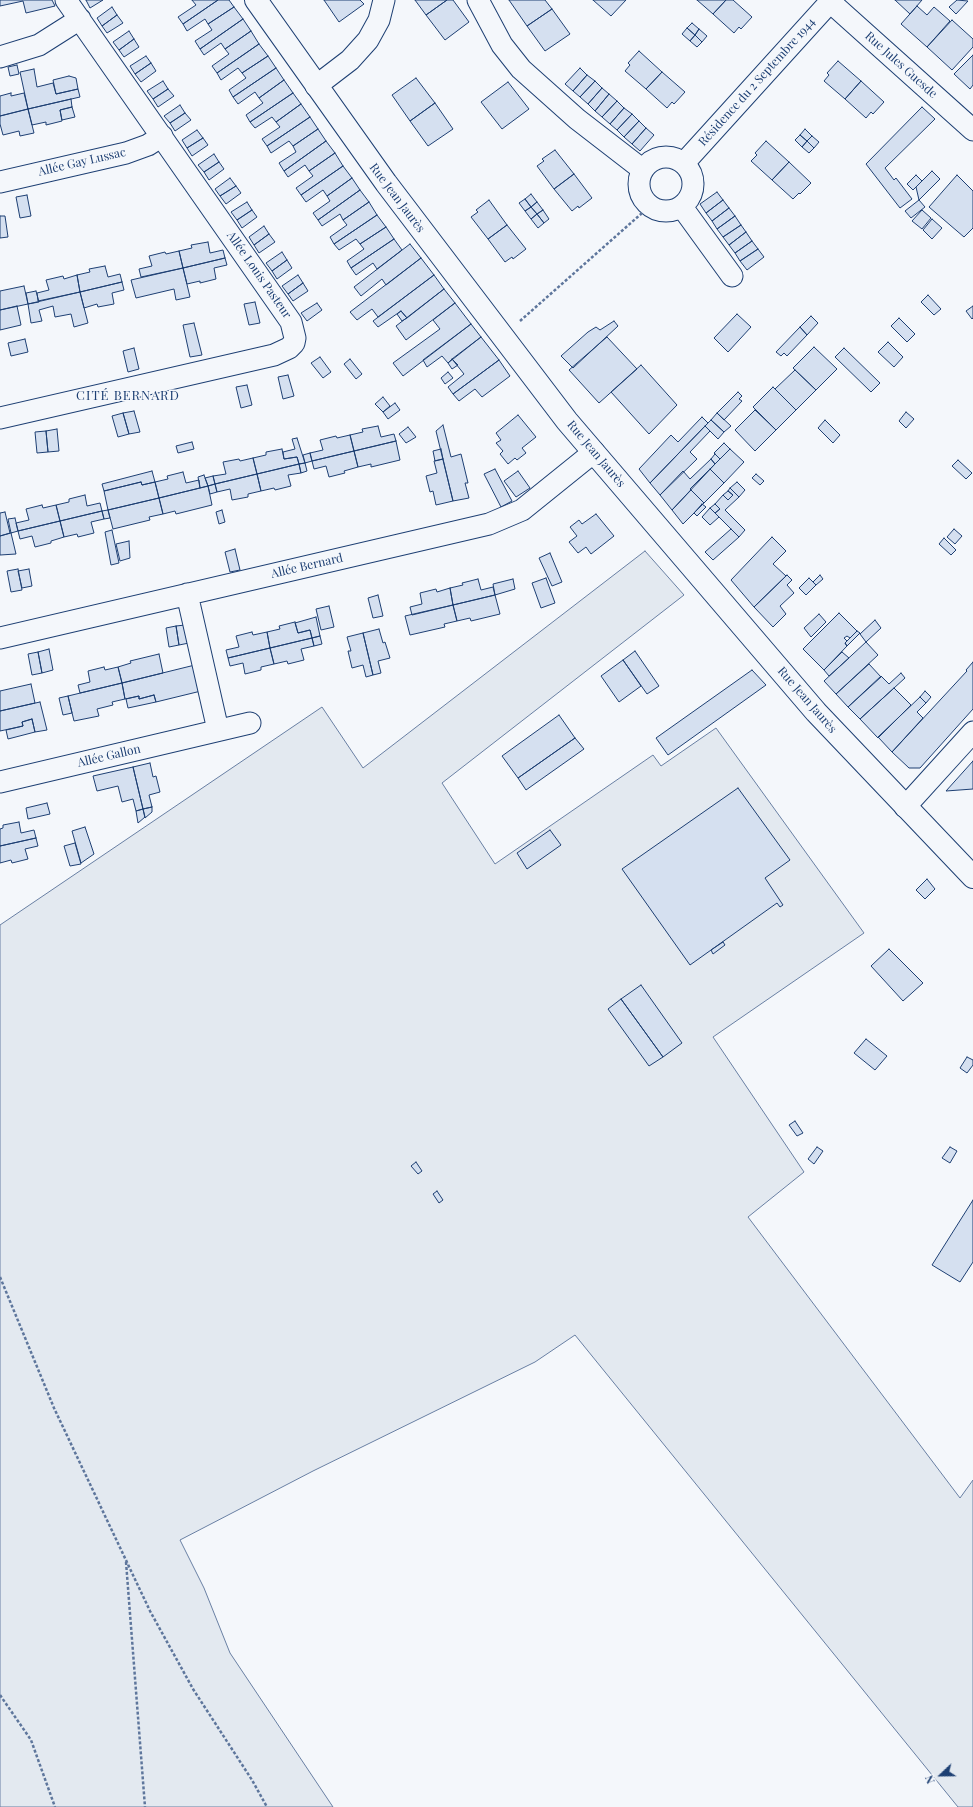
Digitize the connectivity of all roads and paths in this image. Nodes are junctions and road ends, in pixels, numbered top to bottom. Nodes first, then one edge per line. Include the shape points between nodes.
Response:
1 (66, 0) edge
2 (256, 0) edge
3 (384, 0) edge
4 (478, 0) edge
5 (829, 1) edge
6 (80, 19) junction
7 (0, 57) edge
8 (316, 86) junction
9 (973, 130) edge
10 (162, 136) junction
11 (684, 163) junction
12 (643, 170) junction
13 (0, 182) edge
14 (650, 206) junction
15 (682, 207) junction
16 (732, 276) dead end
17 (502, 337) junction
18 (0, 418) edge
19 (594, 452) junction
20 (186, 594) junction
21 (0, 638) edge
22 (250, 724) dead end
23 (218, 730) junction
24 (973, 732) edge
25 (0, 782) edge
26 (905, 807) junction
27 (973, 877) edge
28 (0, 1277) edge
29 (126, 1560) junction
30 (0, 1696) edge
31 (55, 1807) edge
32 (145, 1807) edge
33 (267, 1807) edge

1 - 6 street, Allée Louis Pasteur
2 - 8 street, Rue Jean Jaurès
3 - 8 street via 379,20 368,40 350,60
4 - 12 street via 502,45 521,69 577,119
5 - 9 street, Rue Jules Guesde
5 - 11 street, Résidence du 2 Septembre 1944
6 - 7 street via 39,45
6 - 10 street, Allée Louis Pasteur
8 - 17 street, Rue Jean Jaurès via 386,184
10 - 13 street, Allée Gay Lussac via 148,145 126,153
10 - 18 street, Allée Louis Pasteur via 292,322 294,343 274,355
11 - 12 street via 664,157 654,160
11 - 15 street via 693,183 692,194
12 - 14 street via 639,190
14 - 15 street via 663,212
14 - 17 path
15 - 16 street
17 - 19 street, Rue Jean Jaurès
19 - 20 street, Allée Bernard via 522,510 502,520
19 - 26 street, Rue Jean Jaurès via 816,712
20 - 21 street, Allée Bernard
20 - 23 street
22 - 23 street, Allée Gallon
23 - 25 street, Allée Gallon
24 - 26 street
26 - 27 street, Rue Jean Jaurès
28 - 29 path via 54,1408
29 - 32 path
29 - 33 path via 150,1611 193,1689
30 - 31 path via 31,1740

